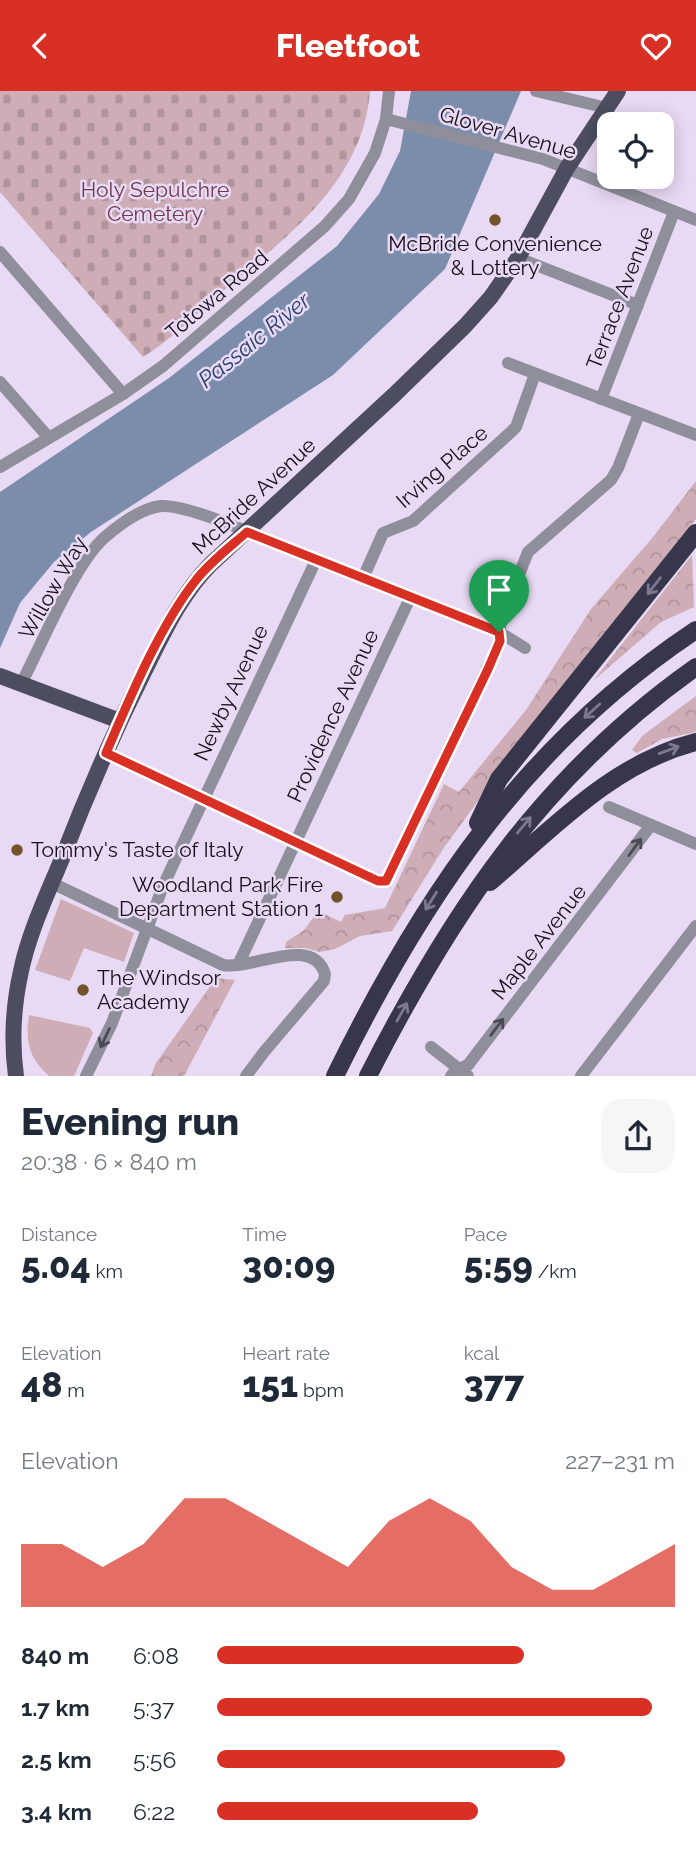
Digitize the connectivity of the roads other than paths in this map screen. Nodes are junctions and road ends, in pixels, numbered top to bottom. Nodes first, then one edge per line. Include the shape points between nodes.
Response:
1 (390, 91) edge
2 (536, 91) edge
3 (618, 91) edge
4 (607, 108) junction
5 (391, 121) junction
6 (567, 168) junction
7 (674, 212) junction
8 (696, 220) edge
9 (2, 257) edge
10 (518, 258) junction
11 (638, 305) junction
12 (508, 363) dead end
13 (535, 374) junction
14 (0, 382) edge
15 (123, 394) junction
16 (601, 399) junction
17 (639, 414) junction
18 (696, 435) edge
19 (49, 439) junction
20 (0, 467) edge
21 (247, 532) junction
22 (696, 533) edge
23 (316, 560) junction
24 (363, 578) junction
25 (410, 598) junction
26 (696, 631) edge
27 (499, 632) junction
28 (525, 648) dead end
29 (696, 667) edge
30 (0, 676) edge
31 (21, 684) junction
32 (120, 721) junction
33 (696, 742) edge
34 (106, 753) junction
35 (203, 799) junction
36 (609, 807) dead end
37 (652, 825) junction
38 (295, 841) junction
39 (696, 844) edge
40 (464, 853) junction
41 (52, 883) junction
42 (469, 900) junction
43 (696, 926) edge
44 (147, 929) junction
45 (238, 965) junction
46 (431, 1047) dead end
47 (460, 1074) edge
48 (16, 1076) edge
49 (86, 1076) edge
50 (246, 1076) edge
51 (335, 1076) edge
52 (368, 1076) edge
53 (581, 1076) edge

1 - 5 street, Totowa Road
2 - 4 street
3 - 4 main road, McBride Avenue
4 - 6 main road, McBride Avenue
5 - 6 street, Glover Avenue
5 - 15 street, Totowa Road via 360,183 325,226 163,366
6 - 7 street, Glover Avenue
6 - 10 main road, McBride Avenue
7 - 8 street, Glover Avenue
7 - 11 street, Terrace Avenue
9 - 15 street
10 - 11 street
10 - 21 main road, McBride Avenue via 465,326
11 - 16 street, Terrace Avenue
12 - 13 street
13 - 16 street
13 - 24 street, Irving Place via 516,426 412,521 383,533
14 - 19 street
15 - 19 street, Totowa Road
16 - 17 street
17 - 18 street
17 - 27 street via 611,479 528,552
19 - 20 street, Totowa Road
21 - 23 street, Willow Way
21 - 31 street, Willow Way via 171,507 151,509 120,526 92,551
21 - 32 main road, McBride Avenue via 186,593
22 -> 40 highway via 499,779
23 - 24 street, Willow Way
23 - 35 street, Newby Avenue
24 - 25 street, Willow Way
25 - 27 street, Willow Way
25 - 38 street, Providence Avenue
26 -> 40 highway via 575,726 512,792
27 - 28 street, Willow Way
27 - 38 street via 500,641 488,669 388,880 371,877
42 -> 29 highway via 513,839 570,774 629,719
30 - 31 main road
31 - 32 main road
32 - 34 main road, McBride Avenue
42 -> 33 highway via 602,787 649,758
34 - 35 street
34 - 41 main road, McBride Avenue
35 - 38 street
35 - 44 street, Newby Avenue
36 - 37 street
37 - 39 street
47 -> 37 street, Maple Avenue
38 - 45 street, Providence Avenue
40 -> 51 highway via 391,968
41 - 44 street
41 - 48 main road, McBride Avenue via 20,975 12,1027
52 -> 42 highway
43 - 53 street
44 - 45 street via 218,963
44 -> 49 street, Newby Avenue
45 - 50 street via 304,955 319,961 326,974
46 - 47 street

